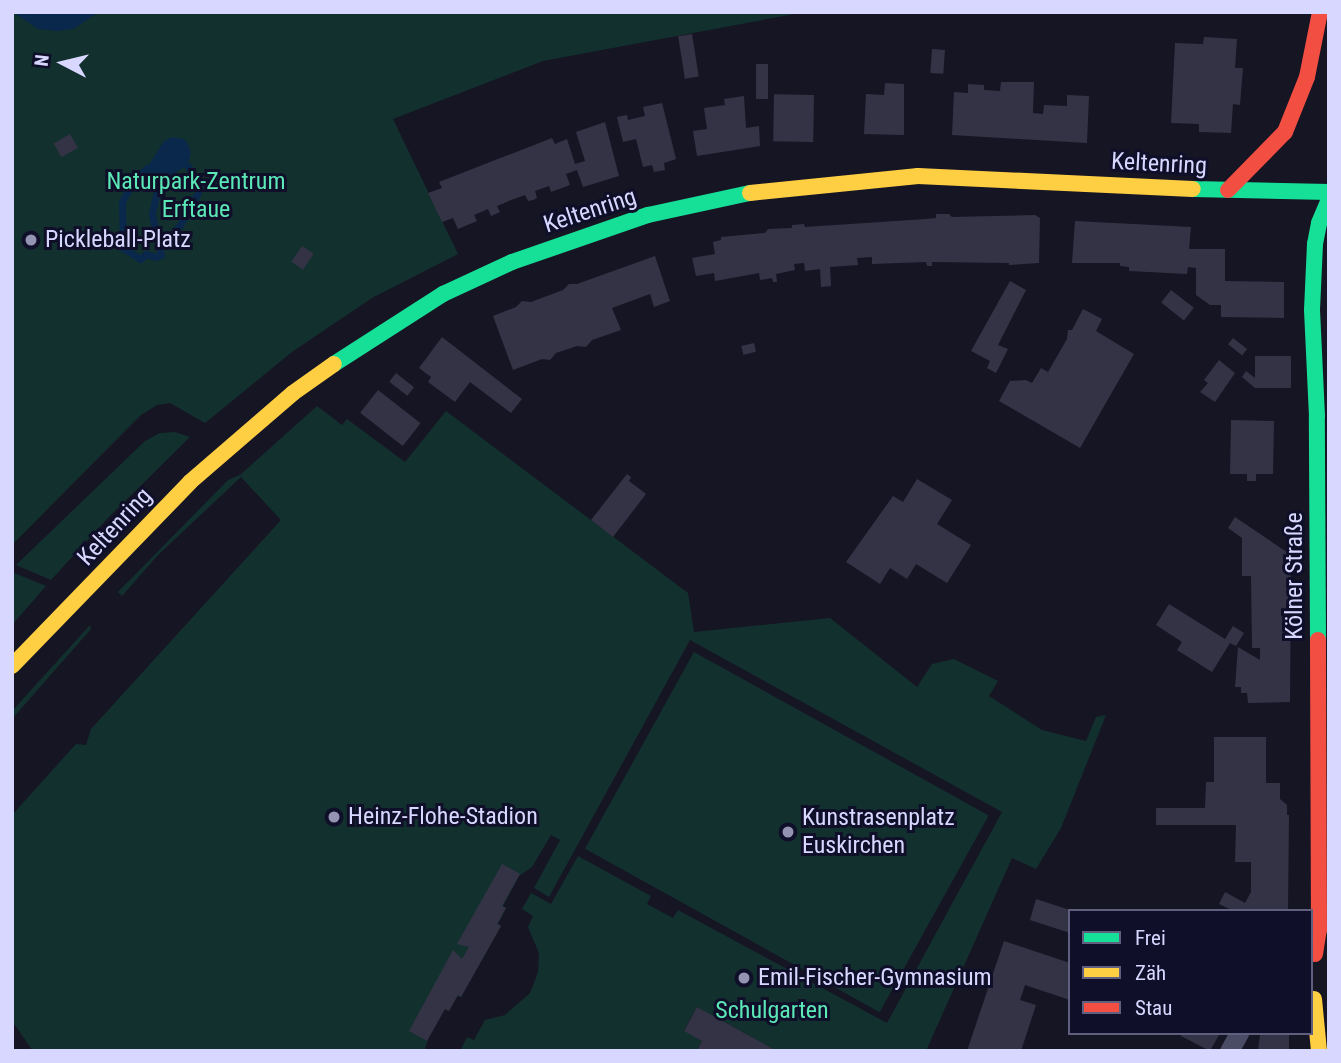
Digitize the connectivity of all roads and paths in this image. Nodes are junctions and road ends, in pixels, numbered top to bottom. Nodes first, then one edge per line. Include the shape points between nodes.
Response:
1 (1320, 12) edge
2 (1228, 190) junction
3 (1329, 192) edge
4 (1329, 200) edge
5 (12, 666) edge
6 (1318, 954) edge
7 (1318, 999) edge
8 (1238, 1035) edge
9 (1229, 1051) edge
10 (1319, 1051) edge

1 - 2 main road via 1303,89 1286,132
2 - 3 main road, Keltenring
2 - 5 main road, Keltenring via 954,176 798,186 648,215 512,262 443,294 391,326 257,422 190,482
4 - 6 main road, Kölner Straße via 1315,244 1312,310
7 - 10 main road
8 - 9 street

